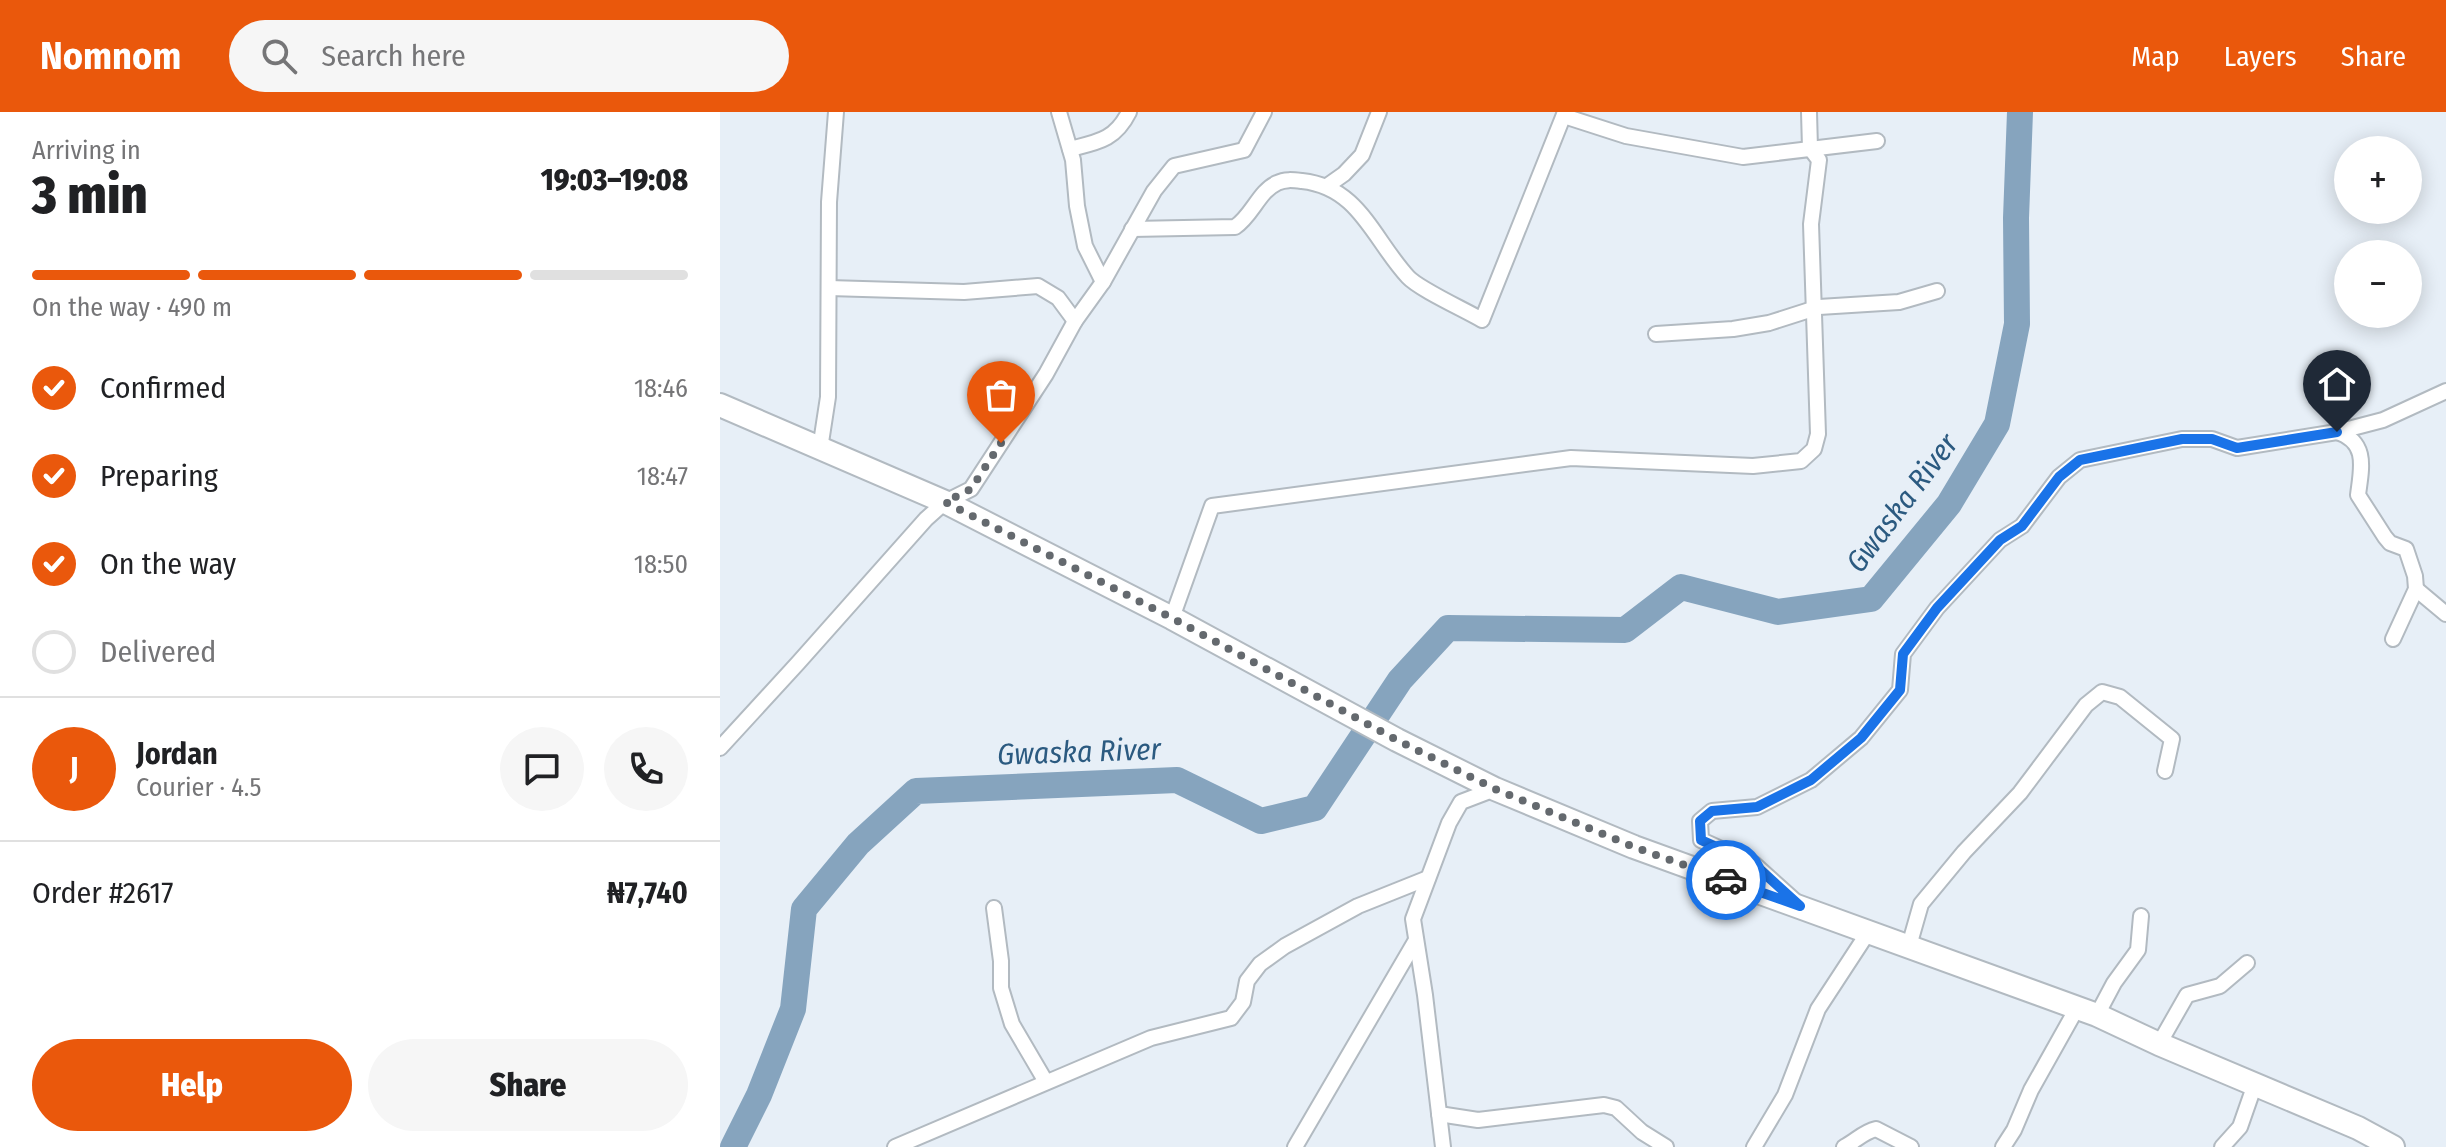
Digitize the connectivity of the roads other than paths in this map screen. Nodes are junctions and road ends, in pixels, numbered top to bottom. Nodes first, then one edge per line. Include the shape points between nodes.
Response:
1 (836, 112) edge
2 (1059, 112) edge
3 (1129, 112) edge
4 (1264, 112) edge
5 (1379, 112) edge
6 (1809, 112) edge
7 (1564, 114) edge
8 (1877, 141) dead end
9 (1810, 148) junction
10 (1070, 149) junction
11 (1327, 186) junction
12 (1132, 229) junction
13 (1103, 282) junction
14 (829, 288) junction
15 (1937, 291) dead end
16 (1814, 310) junction
17 (1075, 321) junction
18 (1656, 334) dead end
19 (2446, 391) edge
20 (720, 405) edge
21 (2337, 432) junction
22 (820, 449) junction
23 (945, 502) junction
24 (2416, 589) junction
25 (2446, 614) edge
26 (1172, 618) junction
27 (2393, 639) dead end
28 (720, 748) edge
29 (2165, 771) dead end
30 (1495, 789) junction
31 (1428, 878) junction
32 (1800, 906) junction
33 (994, 908) dead end
34 (2141, 916) dead end
35 (1869, 931) junction
36 (1416, 940) junction
37 (1909, 946) junction
38 (2247, 963) dead end
39 (2087, 1012) junction
40 (2159, 1044) junction
41 (1046, 1082) junction
42 (2255, 1084) junction
43 (1439, 1114) junction
44 (929, 1141) edge
45 (895, 1147) edge
46 (1295, 1147) edge
47 (1443, 1147) edge
48 (1666, 1147) edge
49 (1754, 1147) edge
50 (1844, 1147) edge
51 (1911, 1147) edge
52 (2003, 1147) edge
53 (2222, 1147) edge
54 (2393, 1147) edge

1 - 14 street
2 - 10 street
3 - 10 street via 1115,134
4 - 12 street via 1244,150 1174,166
5 - 11 street via 1362,155
6 - 9 street
7 - 9 street via 1626,136 1743,157
7 - 11 street via 1482,320 1409,279 1358,211
8 - 9 street
9 - 16 street via 1819,160 1811,224
10 - 13 street via 1085,246
11 - 12 street via 1278,182 1235,227
12 - 13 street
13 - 17 street
14 - 17 street via 964,292 1038,286 1058,298
14 - 22 street via 828,397
15 - 16 street via 1899,302
16 - 18 street via 1757,325
16 - 26 street via 1818,434 1814,449 1801,461 1753,466 1571,458 1212,506
17 - 23 street via 971,489
19 - 21 street via 2383,420
20 - 22 main road
21 - 24 street via 2359,452 2363,467 2358,495 2390,543 2406,549
21 - 32 street via 2237,448 2212,439 2182,439 2080,460 2059,477 2022,526 2000,540 1937,608 1903,654 1900,690 1861,738 1811,780 1757,807 1712,811 1700,821 1701,840 1754,864
22 - 23 main road
23 - 26 main road
23 - 28 street
24 - 25 street
24 - 27 street
26 - 30 main road
29 - 37 street via 2172,739 2120,697 2102,692 1921,904
30 - 31 street via 1461,802
30 - 32 main road via 1634,847
31 - 36 street via 1413,919
31 - 41 street via 1358,906 1285,946 1247,981 1243,1002 1231,1018 1151,1038
32 - 35 main road
33 - 41 street via 1001,988 1012,1024
34 - 39 street via 2138,950
35 - 37 main road
35 - 49 street via 1818,1009 1785,1095
36 - 43 street
36 - 46 street
37 - 39 main road
38 - 40 street via 2220,986 2187,995
39 - 40 main road
39 - 52 street via 2031,1090
40 - 42 main road
41 - 44 street
42 - 53 street via 2240,1127
42 - 54 main road
43 - 47 street
43 - 48 street via 1478,1120 1604,1105 1616,1108
44 - 45 street
50 - 51 street via 1876,1129

